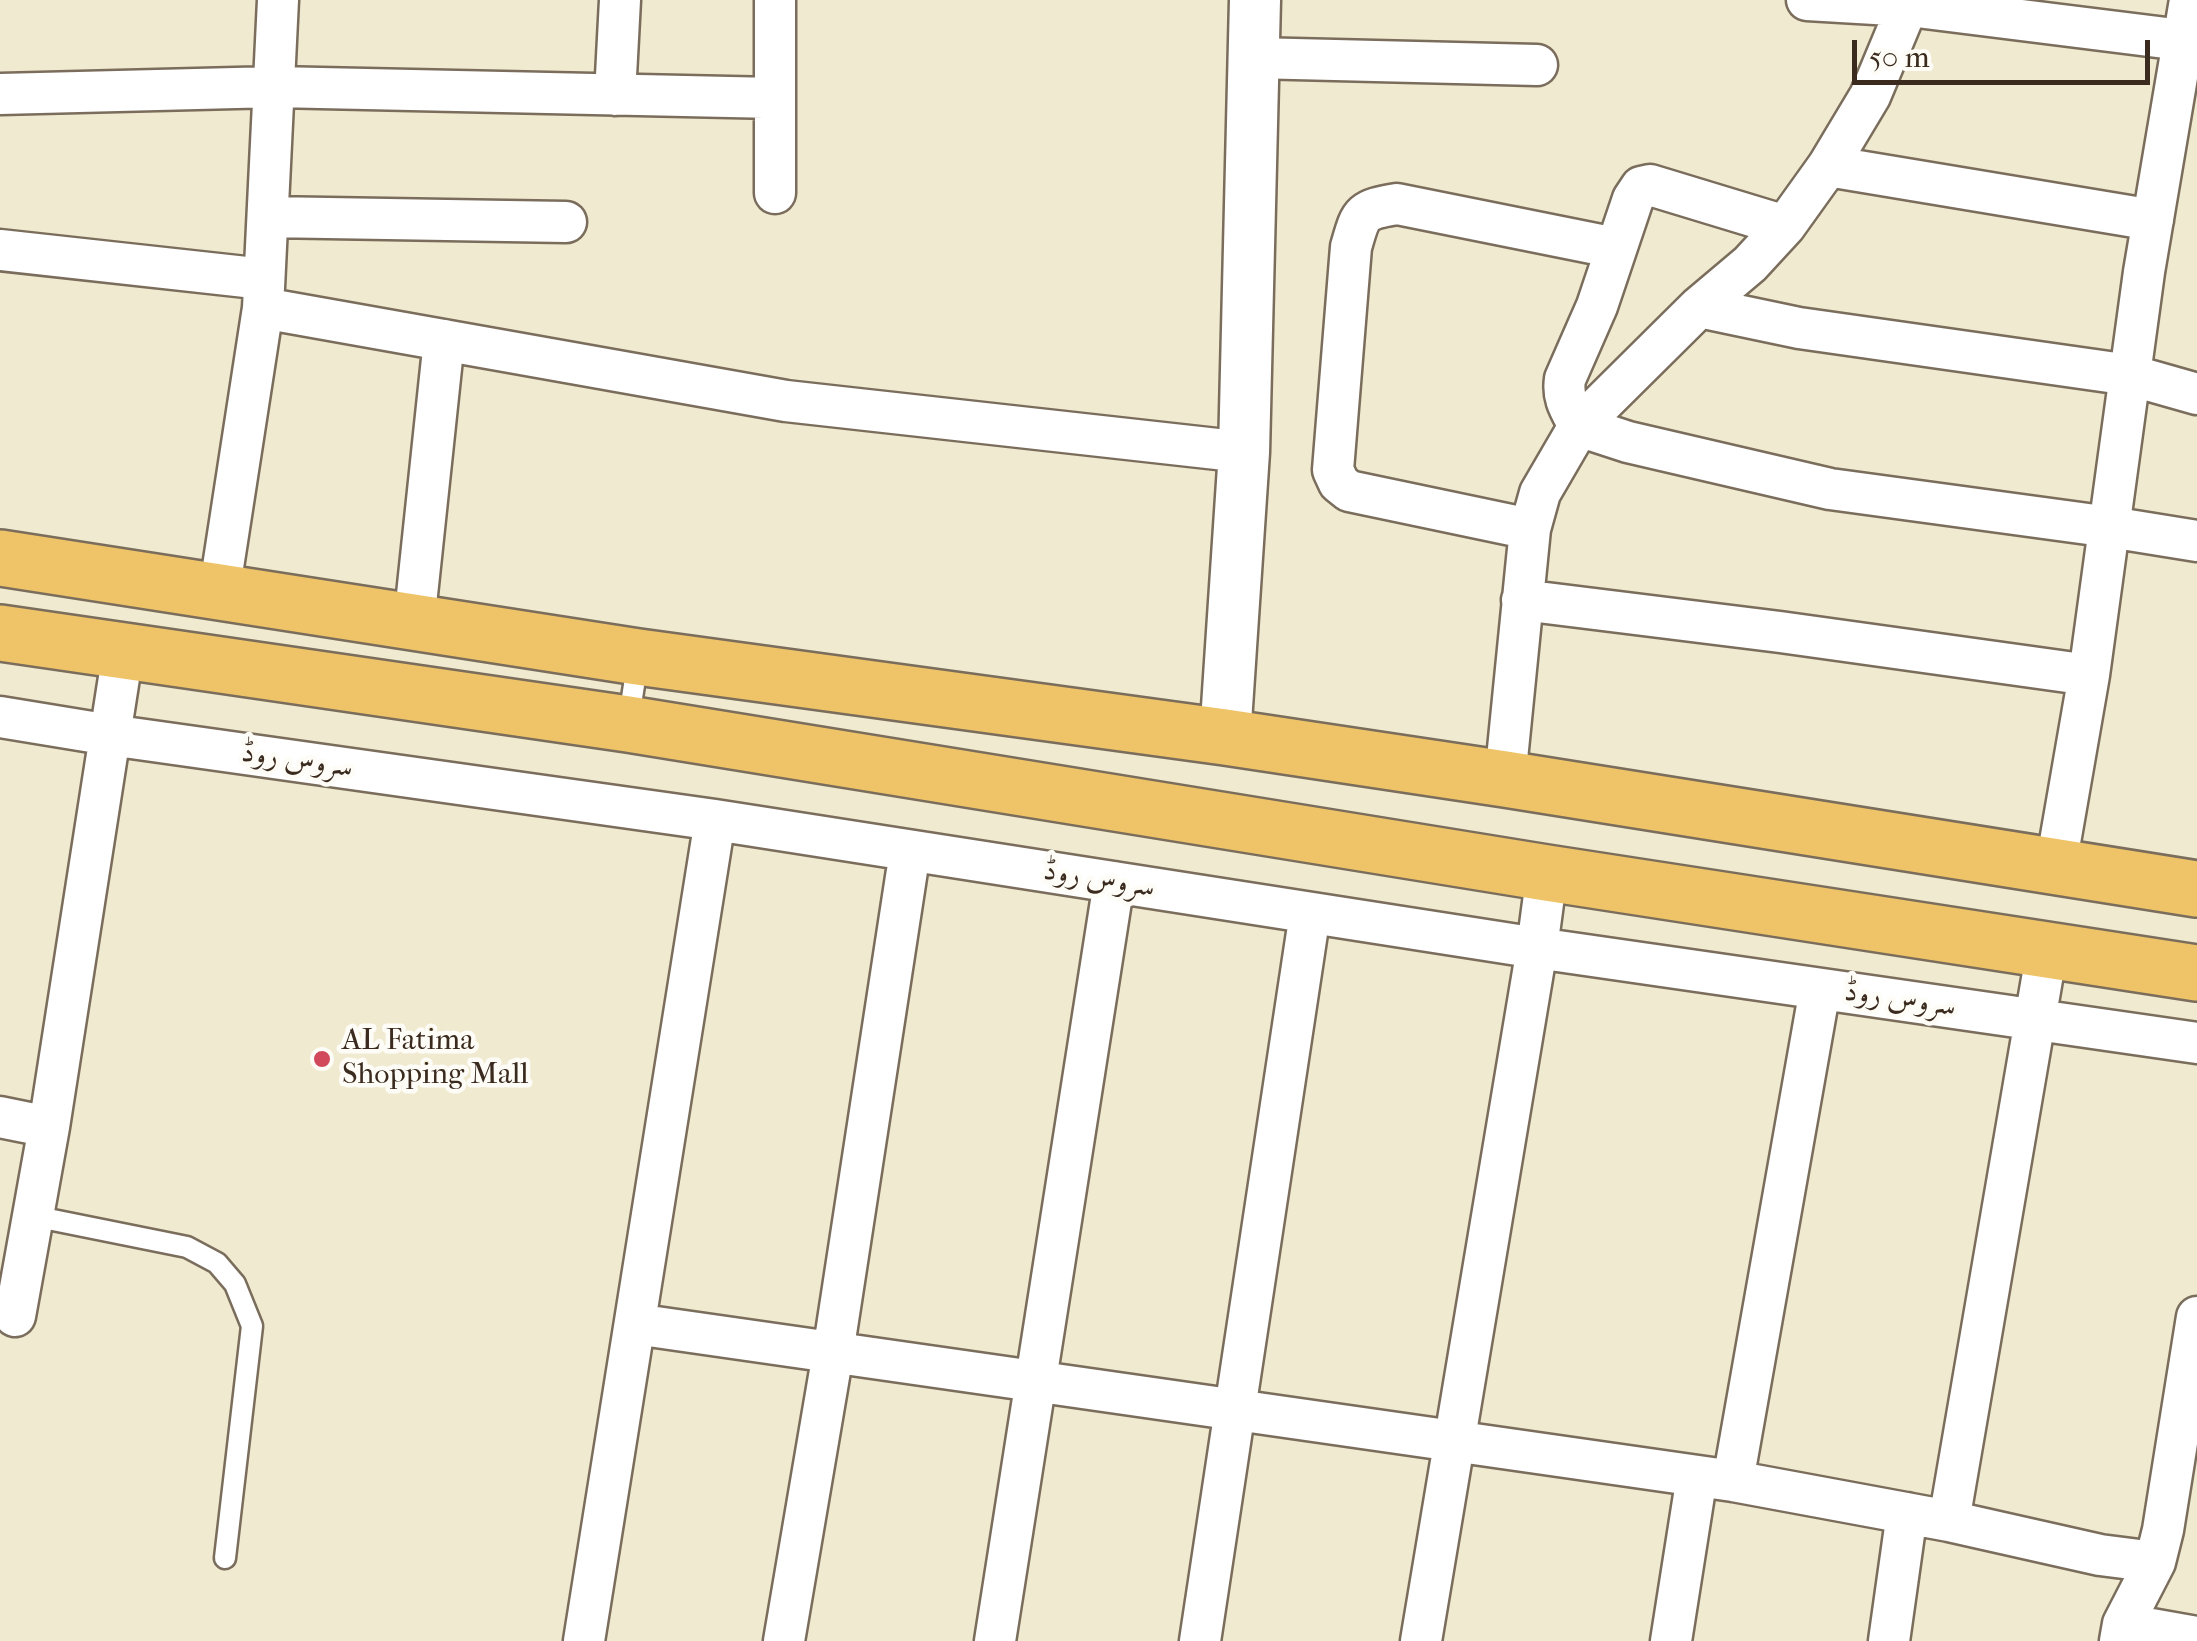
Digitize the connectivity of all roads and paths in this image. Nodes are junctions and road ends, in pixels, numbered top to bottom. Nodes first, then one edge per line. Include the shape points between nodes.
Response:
1 (278, 0) edge
2 (620, 0) edge
3 (775, 0) edge
4 (1254, 0) edge
5 (1808, 0) edge
6 (2190, 0) edge
7 (1910, 3) edge
8 (2190, 41) edge
9 (1254, 58) junction
10 (1536, 65) dead end
11 (275, 88) junction
12 (0, 94) edge
13 (615, 95) junction
14 (775, 98) junction
15 (1828, 166) junction
16 (775, 193) dead end
17 (268, 217) junction
18 (2152, 220) junction
19 (566, 222) dead end
20 (1785, 226) junction
21 (1616, 248) junction
22 (0, 250) edge
23 (264, 294) junction
24 (1700, 307) junction
25 (444, 340) junction
26 (2130, 375) junction
27 (2197, 394) edge
28 (1579, 426) junction
29 (1244, 452) junction
30 (2110, 526) junction
31 (1530, 528) junction
32 (2197, 541) edge
33 (0, 558) edge
34 (219, 593) junction
35 (1522, 600) junction
36 (414, 623) junction
37 (0, 633) edge
38 (122, 652) junction
39 (638, 657) junction
40 (2089, 675) junction
41 (0, 717) edge
42 (628, 724) junction
43 (110, 735) junction
44 (1225, 737) junction
45 (1505, 779) junction
46 (715, 820) junction
47 (910, 851) junction
48 (2056, 866) junction
49 (1547, 872) junction
50 (1114, 882) junction
51 (2197, 889) edge
52 (1310, 913) junction
53 (1538, 948) junction
54 (2047, 950) junction
55 (2197, 973) edge
56 (1820, 988) junction
57 (2036, 1020) junction
58 (2197, 1043) edge
59 (0, 1117) edge
60 (49, 1127) junction
61 (33, 1216) junction
62 (15, 1316) dead end
63 (2197, 1317) edge
64 (635, 1324) junction
65 (833, 1353) junction
66 (1034, 1382) junction
67 (1236, 1411) junction
68 (1453, 1442) junction
69 (1715, 1478) junction
70 (1907, 1513) junction
71 (1949, 1520) junction
72 (224, 1558) dead end
73 (2155, 1562) junction
74 (2122, 1632) edge
75 (2197, 1637) edge
76 (584, 1641) edge
77 (784, 1641) edge
78 (995, 1641) edge
79 (1200, 1641) edge
80 (1421, 1641) edge
81 (1671, 1641) edge
82 (1889, 1641) edge

1 - 11 street
2 - 13 street
3 - 14 street
4 - 9 street
5 - 7 street
6 - 8 street
7 - 8 street
7 - 15 street via 1870,96
8 - 18 street
9 - 10 street
9 - 29 street
11 - 12 street
11 - 13 street
11 - 17 street
13 - 14 street
14 - 16 street
15 - 18 street
15 - 20 street
17 - 19 street
17 - 23 street
18 - 26 street
20 - 21 street via 1650,185 1633,199
20 - 24 street
21 - 28 street via 1565,379 1563,392
21 - 31 street via 1396,204 1371,208 1359,220 1351,248 1333,470 1339,483 1348,491
22 - 23 street
23 - 25 street
23 - 34 street
24 - 26 street via 1799,328
24 - 28 street
25 - 29 street via 786,401
25 - 36 street
26 - 27 street
26 - 30 street
28 - 30 street via 1830,488
28 - 31 street via 1540,493
29 - 44 street
30 - 32 street
30 - 40 street
31 - 35 street
33 - 34 main road
34 - 36 main road
35 - 40 street
35 - 45 street
36 - 39 main road
37 - 38 main road
38 - 42 main road
38 - 43 street
39 - 42 lane
39 - 44 main road
40 - 48 street
41 - 43 street, سروس روڈ
42 - 49 main road
43 - 46 street, سروس روڈ
43 - 60 street
44 - 45 main road
45 - 48 main road
46 - 47 street, سروس روڈ
46 - 64 street
47 - 50 street, سروس روڈ
47 - 65 street
48 - 51 main road
49 - 53 street
49 - 54 main road
50 - 52 street, سروس روڈ
50 - 66 street
52 - 53 street, سروس روڈ
52 - 67 street
53 - 56 street, سروس روڈ
53 - 68 street
54 - 55 main road
54 - 57 street
56 - 57 street, سروس روڈ
56 - 69 street
57 - 58 street, سروس روڈ
57 - 71 street
59 - 60 street
60 - 61 street
61 - 62 street
61 - 72 lane via 187,1247 235,1284 252,1326
63 - 73 street
64 - 65 street
64 - 76 street
65 - 66 street
65 - 77 street
66 - 67 street
66 - 78 street
67 - 68 street
67 - 79 street
68 - 69 street
68 - 80 street
69 - 70 street
69 - 81 street
70 - 71 street
70 - 82 street
71 - 73 street
73 - 74 street
74 - 75 street

